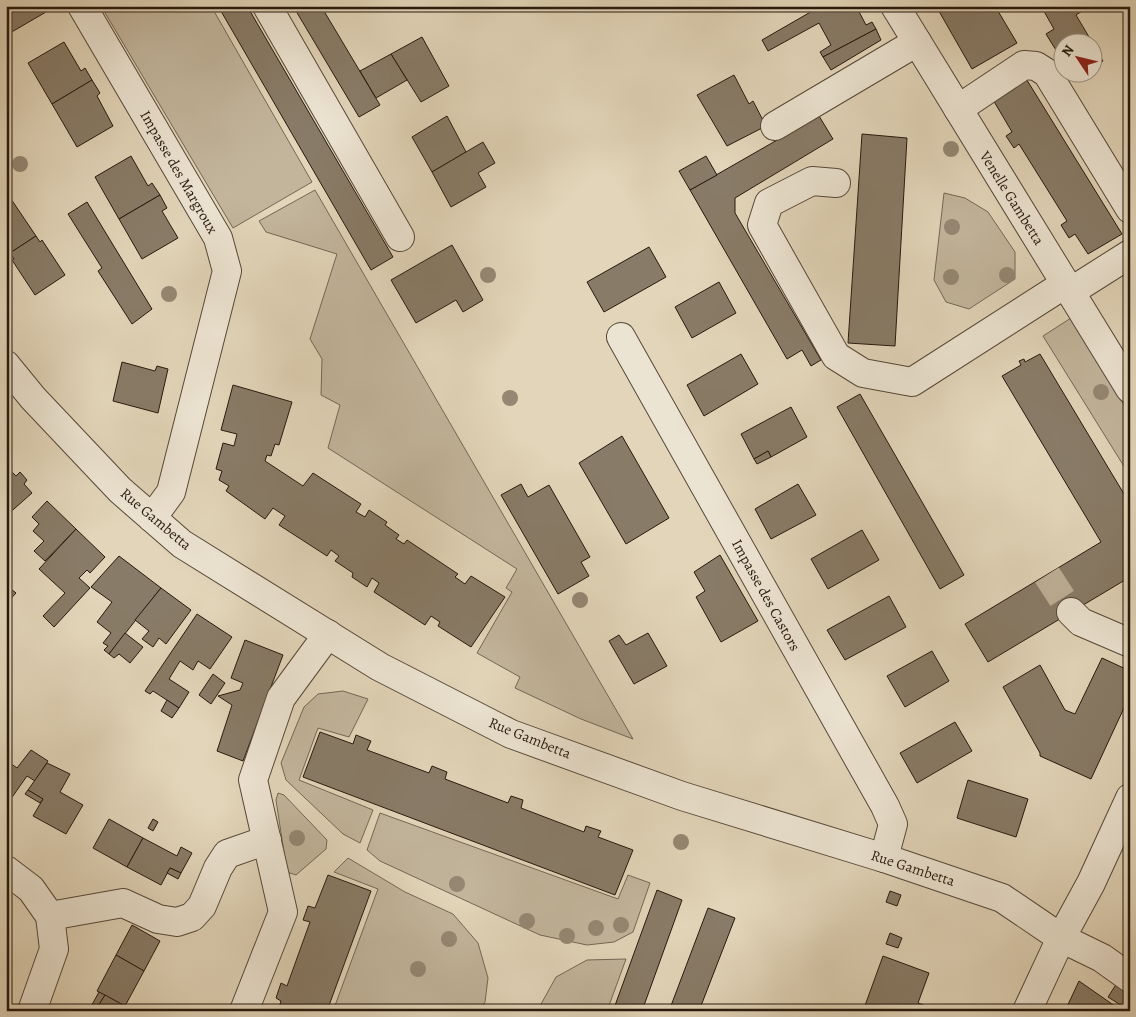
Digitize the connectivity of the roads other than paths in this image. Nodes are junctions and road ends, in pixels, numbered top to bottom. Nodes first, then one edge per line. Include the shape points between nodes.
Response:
1 (82, 6) edge
2 (267, 6) edge
3 (895, 6) edge
4 (917, 42) junction
5 (958, 109) junction
6 (775, 126) dead end
7 (836, 183) dead end
8 (1130, 209) edge
9 (400, 236) dead end
10 (1130, 254) edge
11 (1068, 288) junction
12 (621, 337) dead end
13 (6, 365) edge
14 (1130, 389) edge
15 (152, 518) junction
16 (1071, 612) tunnel mouth
17 (328, 634) junction
18 (1130, 643) edge
19 (1130, 798) edge
20 (267, 840) junction
21 (884, 858) junction
22 (6, 870) edge
23 (50, 916) junction
24 (1061, 938) junction
25 (1130, 978) edge
26 (32, 1011) edge
27 (244, 1011) edge
28 (1027, 1011) edge

1 - 15 street, Impasse des Margroux via 218,238 228,271 171,492
2 - 9 street
3 - 4 street, Venelle Gambetta
4 - 5 street, Venelle Gambetta
4 - 6 street
5 - 8 street via 1024,66 1036,66 1047,73
5 - 11 street, Venelle Gambetta
7 - 11 street via 812,181 768,203 762,224 836,356 863,373 912,382
10 - 11 street
11 - 14 street, Venelle Gambetta
12 - 21 street, Impasse des Castors via 885,806 893,824
13 - 15 street, Rue Gambetta via 120,490
15 - 17 street, Rue Gambetta via 182,544
16 - 18 street via 1081,622
17 - 20 street via 280,698 253,780
17 - 21 street, Rue Gambetta via 380,667 511,734 682,796
19 - 24 street via 1091,883
20 - 23 street via 226,854 202,906 192,917 177,922 158,919 123,903
20 - 27 street via 284,912
21 - 24 street, Rue Gambetta via 1002,898
22 - 23 street via 31,889
23 - 26 street via 54,949
24 - 25 street, Rue Gambetta via 1102,958
24 - 28 street

